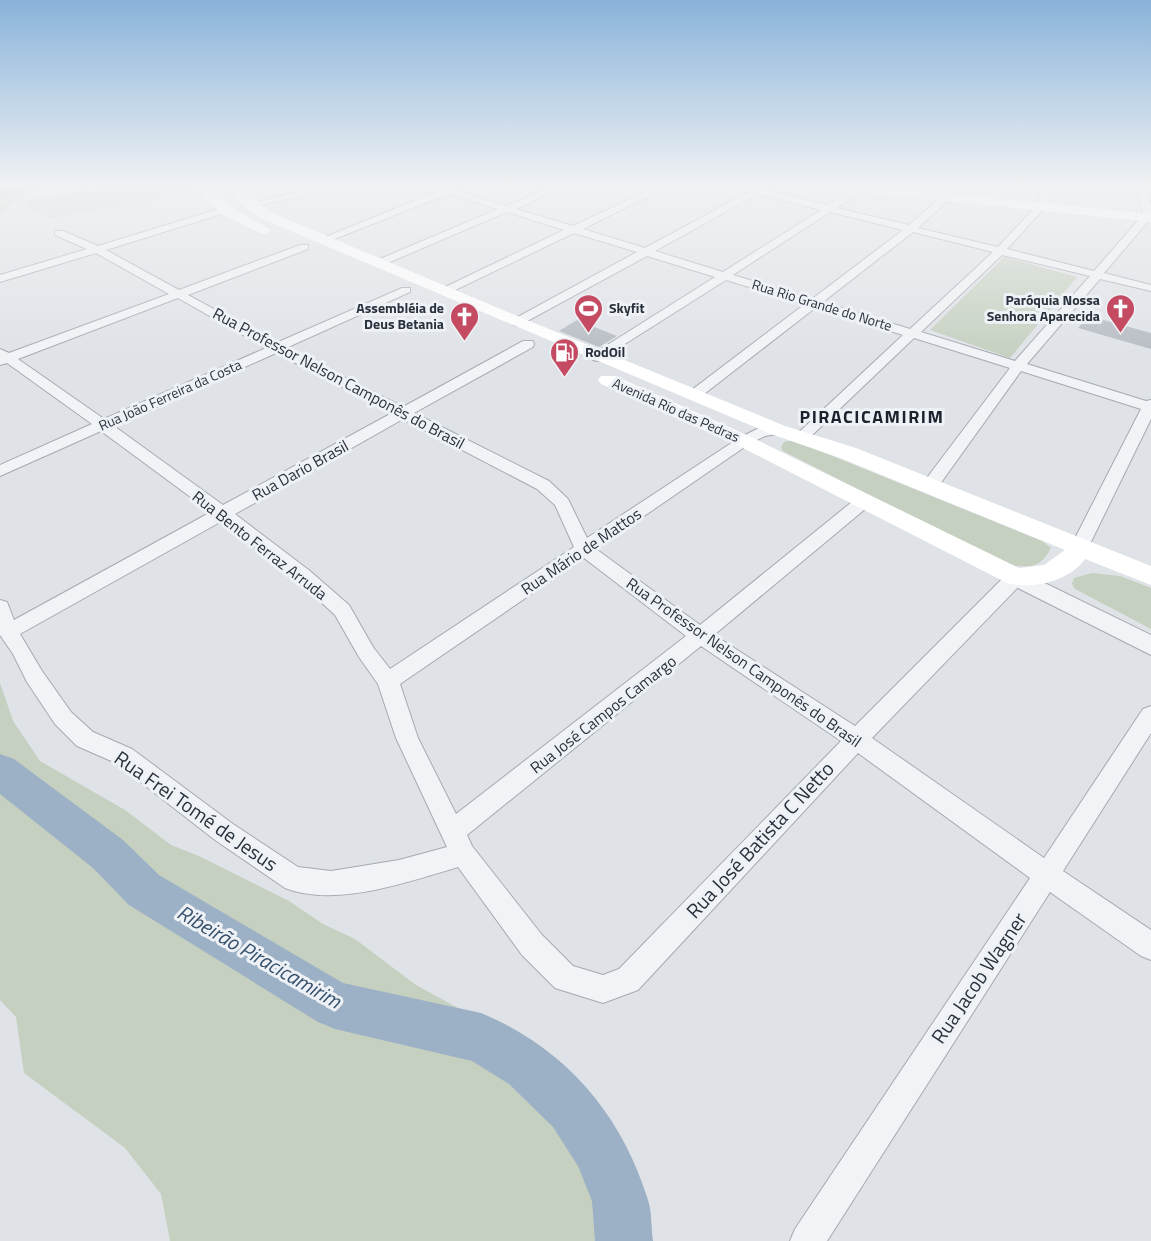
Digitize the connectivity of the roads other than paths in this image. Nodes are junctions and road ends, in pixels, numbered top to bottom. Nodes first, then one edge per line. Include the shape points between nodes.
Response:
1 (79, 242) edge
2 (124, 242) edge
3 (291, 242) edge
4 (328, 242) edge
5 (430, 242) edge
6 (546, 242) edge
7 (615, 242) edge
8 (662, 242) edge
9 (779, 242) edge
10 (893, 242) edge
11 (968, 242) edge
12 (1008, 242) edge
13 (1126, 242) edge
14 (304, 248) junction
15 (99, 250) junction
16 (1000, 250) junction
17 (645, 251) junction
18 (379, 263) junction
19 (1095, 274) junction
20 (726, 275) junction
21 (0, 279) edge
22 (1151, 288) edge
23 (406, 290) junction
24 (445, 291) junction
25 (182, 294) junction
26 (813, 302) junction
27 (518, 322) junction
28 (913, 333) junction
29 (528, 344) junction
30 (276, 348) junction
31 (598, 357) junction
32 (3, 358) edge
33 (1019, 365) junction
34 (694, 395) junction
35 (1150, 406) edge
36 (405, 412) junction
37 (102, 426) junction
38 (778, 430) junction
39 (802, 437) junction
40 (744, 441) junction
41 (0, 471) edge
42 (929, 487) junction
43 (864, 501) junction
44 (223, 513) junction
45 (583, 548) junction
46 (1079, 548) junction
47 (1151, 576) edge
48 (1016, 577) junction
49 (0, 607) edge
50 (8, 632) junction
51 (700, 636) junction
52 (1151, 646) edge
53 (388, 681) junction
54 (1151, 715) edge
55 (856, 739) junction
56 (451, 833) junction
57 (463, 854) junction
58 (1047, 875) junction
59 (1151, 946) edge
60 (565, 978) joint
61 (807, 1241) edge

1 - 15 street, Rua Professor Nelson Camponês do Brasil
2 - 15 street
3 - 14 main road, Avenida Rio das Pedras
4 - 18 main road, Avenida Rio das Pedras
5 - 18 street
6 - 24 street
7 - 17 street, Rua Rio Grande do Norte
8 - 17 street
9 - 20 street
10 - 26 street
11 - 16 street
12 - 16 street
13 - 19 street
14 - 23 main road, Avenida Rio das Pedras
14 - 25 street
15 - 21 street
15 - 25 street, Rua Professor Nelson Camponês do Brasil
16 - 19 street
16 - 28 street
17 - 20 street, Rua Rio Grande do Norte
17 - 27 street
18 - 24 main road, Avenida Rio das Pedras
19 - 22 street
19 - 33 street
20 - 26 street, Rua Rio Grande do Norte
20 - 31 street
23 - 24 main road via 434,297 444,295
23 - 29 main road, Avenida Rio das Pedras
23 - 30 street, Rua João Ferreira da Costa
24 - 27 main road, Avenida Rio das Pedras
25 - 30 street, Rua Professor Nelson Camponês do Brasil
25 - 32 street
26 - 28 street, Rua Rio Grande do Norte
26 - 34 street
27 - 31 main road, Avenida Rio das Pedras
28 - 33 street, Rua Rio Grande do Norte
28 - 39 street
29 - 36 street, Rua Dario Brasil
29 - 40 main road, Avenida Rio das Pedras
30 - 36 street, Rua Professor Nelson Camponês do Brasil
30 - 37 street, Rua João Ferreira da Costa
31 - 34 main road, Avenida Rio das Pedras
32 - 37 street, Rua Bento Ferraz Arruda
33 - 35 street, Rua Rio Grande do Norte
33 - 42 street
34 - 38 main road, Avenida Rio das Pedras
35 - 46 street
36 - 44 street, Rua Dario Brasil
36 - 45 street, Rua Professor Nelson Camponês do Brasil via 543,485 562,503
37 - 41 street, Rua João Ferreira da Costa
37 - 44 street, Rua Bento Ferraz Arruda
38 - 39 main road, Avenida Rio das Pedras
38 - 40 street, Rua Mário de Mattos via 761,432
39 - 42 main road, Avenida Rio das Pedras
40 - 43 main road, Avenida Rio das Pedras
40 - 45 street, Rua Mário de Mattos
42 - 46 main road, Avenida Rio das Pedras
43 - 48 main road, Avenida Rio das Pedras
43 - 51 street, Rua José Campos Camargo
44 - 50 street, Rua Dario Brasil
44 - 53 street, Rua Bento Ferraz Arruda via 342,610
45 - 51 street, Rua Professor Nelson Camponês do Brasil
45 - 53 street, Rua Mário de Mattos
46 - 47 main road, Avenida Rio das Pedras
46 - 48 main road via 1059,570
48 - 52 street, Avenida Rio das Pedras
48 - 55 street, Rua José Batista C Netto
49 - 50 street, Rua Frei Tomé de Jesus
50 - 57 street, Rua Frei Tomé de Jesus via 63,718 85,739 124,756 294,879 332,883 399,872
51 - 55 street, Rua Professor Nelson Camponês do Brasil
51 - 56 street, Rua José Campos Camargo
53 - 56 street, Rua Bento Ferraz Arruda via 407,738
54 - 58 street, Rua Jacob Wagner
55 - 58 street, Rua Professor Nelson Camponês do Brasil
55 - 60 street, Rua José Batista C Netto via 628,980 603,989
56 - 57 street, Rua Bento Ferraz Arruda
57 - 60 street, Rua Bento Ferraz Arruda via 532,945
58 - 59 street, Rua Professor Nelson Camponês do Brasil
58 - 61 street, Rua Jacob Wagner

